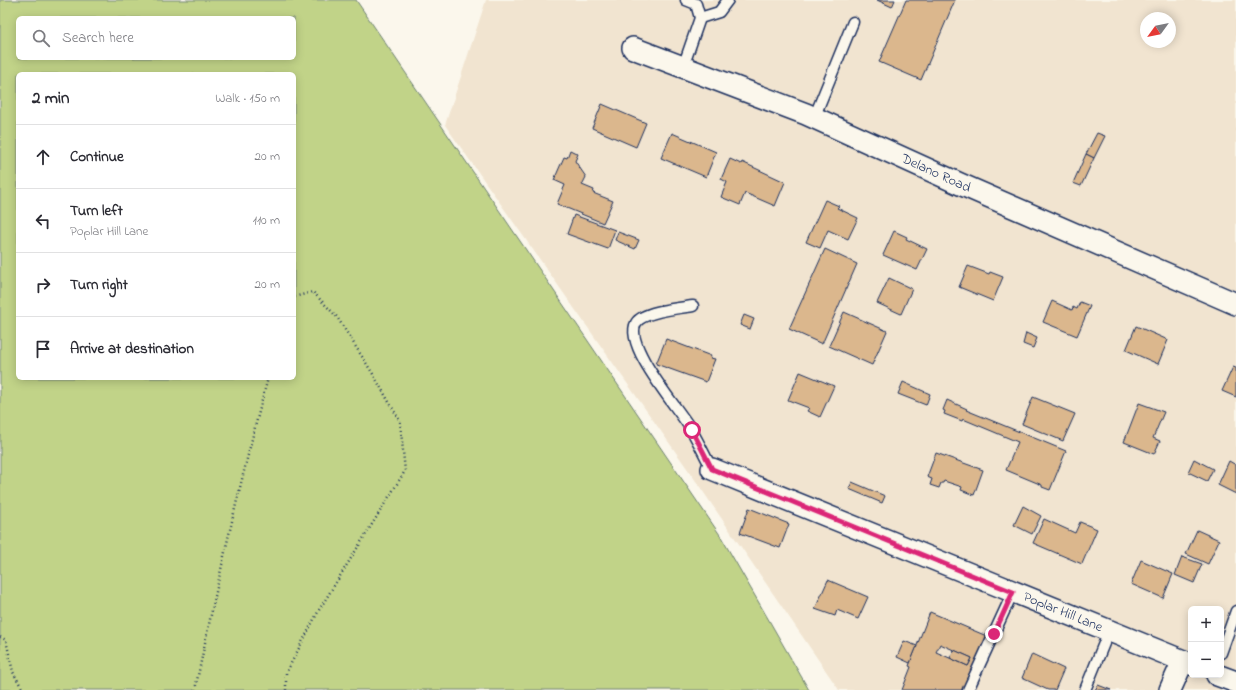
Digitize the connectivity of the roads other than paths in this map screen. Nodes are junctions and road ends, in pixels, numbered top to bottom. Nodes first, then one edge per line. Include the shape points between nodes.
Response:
1 (686, 0) edge
2 (728, 0) edge
3 (700, 18) junction
4 (853, 22) dead end
5 (633, 48) dead end
6 (684, 67) junction
7 (814, 118) junction
8 (1235, 300) edge
9 (693, 306) dead end
10 (712, 469) joint
11 (1013, 592) junction
12 (1236, 611) edge
13 (1110, 631) junction
14 (1224, 645) edge
15 (1187, 663) edge
16 (1224, 677) edge
17 (1236, 682) edge
18 (968, 690) edge
19 (1085, 690) edge
20 (1170, 690) edge

1 - 3 lane via 696,4
2 - 3 lane via 719,12
3 - 6 lane
4 - 7 lane
5 - 6 street, Delano Road
6 - 7 street, Delano Road
7 - 8 street, Delano Road via 960,184
9 - 10 lane via 641,318 633,330 638,351 656,381 692,430
10 - 11 street, Poplar Hill Lane
11 - 13 street, Poplar Hill Lane
11 - 18 lane
12 - 14 lane
13 - 15 street, Poplar Hill Lane
13 - 19 lane
15 - 20 street
16 - 17 street

